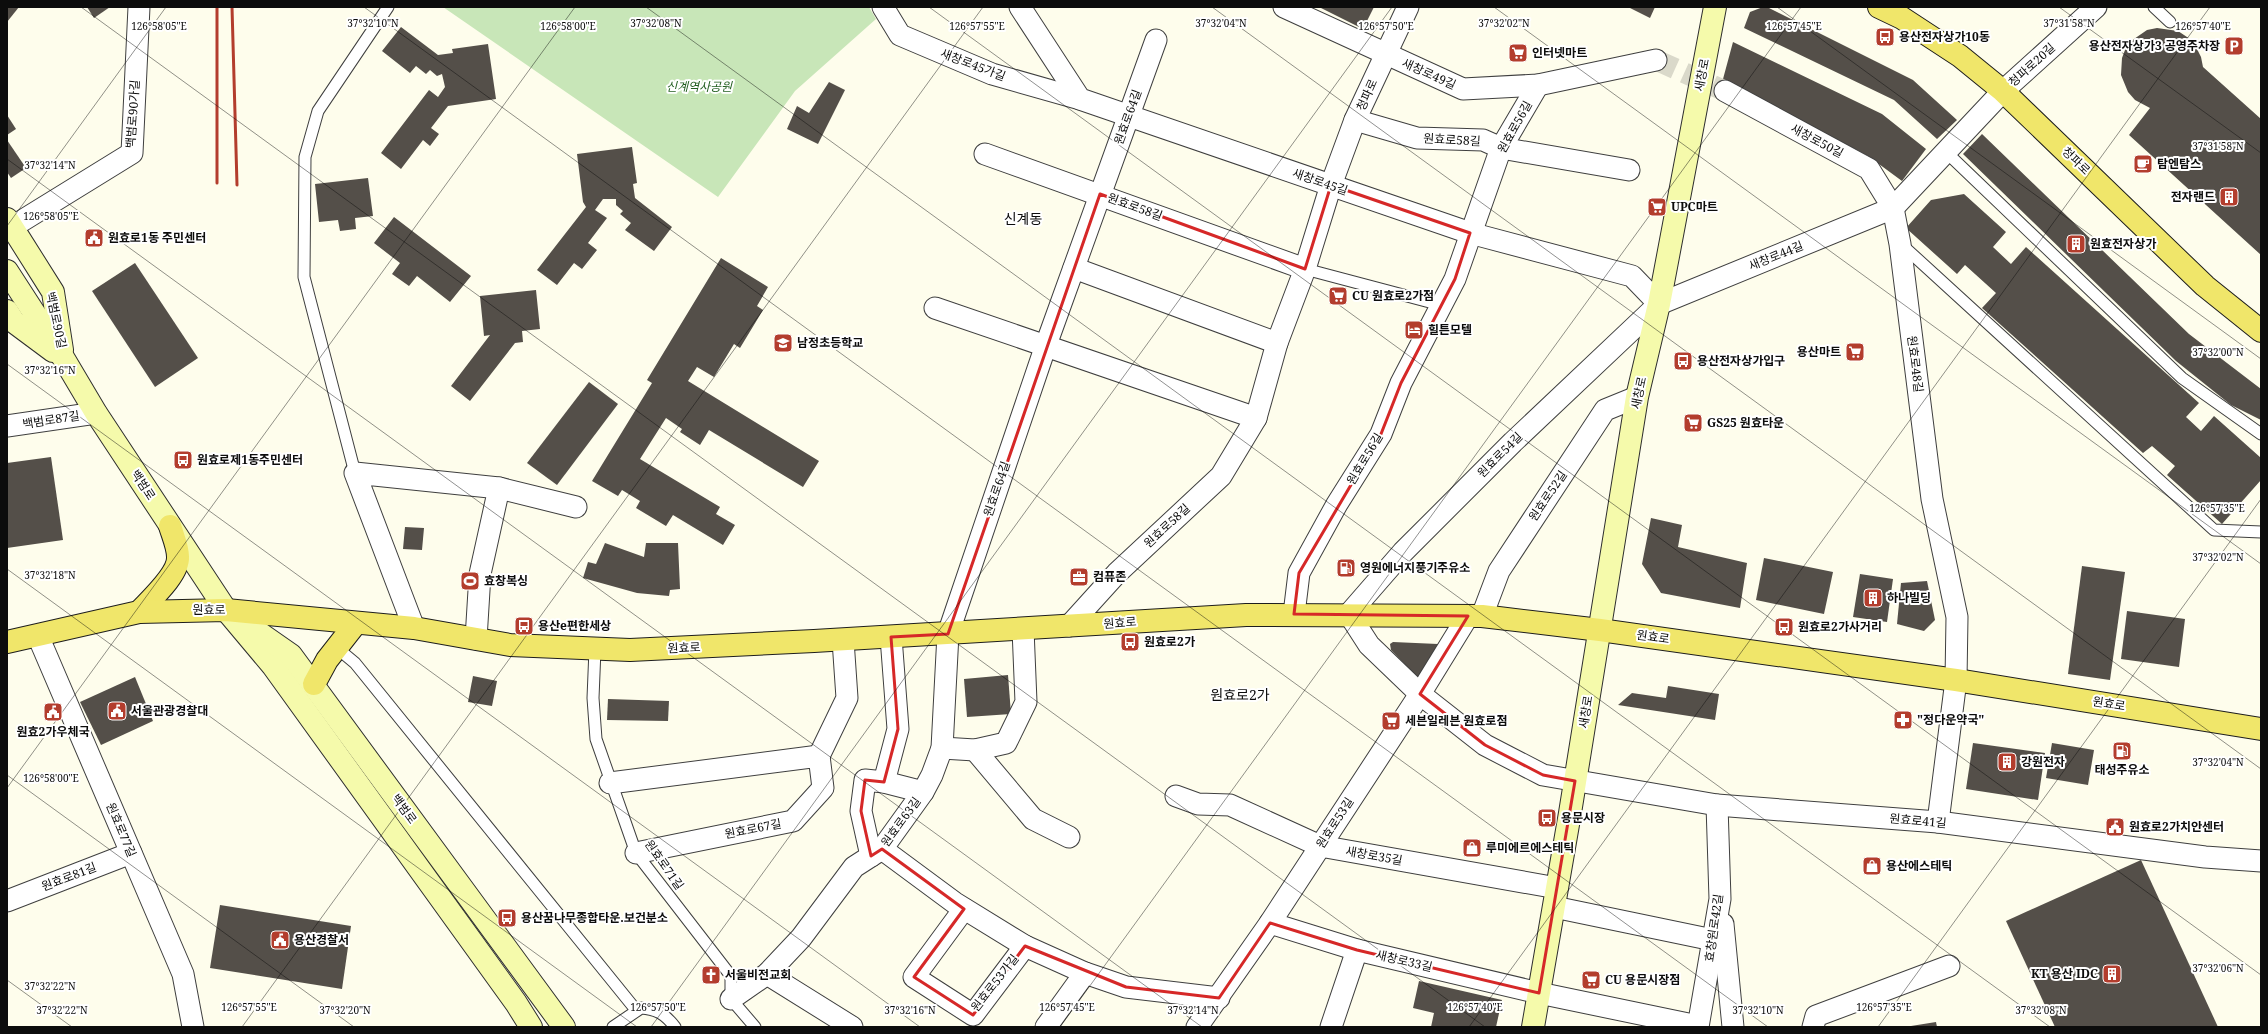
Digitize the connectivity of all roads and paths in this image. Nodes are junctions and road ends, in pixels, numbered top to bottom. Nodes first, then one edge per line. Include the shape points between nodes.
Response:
1 (139, 7) edge
2 (388, 7) edge
3 (882, 7) edge
4 (1020, 7) edge
5 (1284, 7) edge
6 (1408, 7) edge
7 (1715, 7) edge
8 (1879, 7) edge
9 (2096, 7) edge
10 (2154, 7) edge
11 (2170, 22) dead end
12 (1156, 40) dead end
13 (1385, 54) junction
14 (1656, 60) tunnel mouth
15 (1538, 85) junction
16 (1725, 91) tunnel mouth
17 (2003, 91) junction
18 (1080, 99) junction
19 (1128, 117) junction
20 (1356, 120) junction
21 (1501, 148) junction
22 (1946, 152) junction
23 (985, 154) dead end
24 (1629, 170) dead end
25 (1331, 185) junction
26 (1100, 194) junction
27 (1893, 208) junction
28 (10, 223) edge
29 (1470, 233) junction
30 (1900, 244) junction
31 (1074, 268) junction
32 (1305, 269) junction
33 (7, 271) edge
34 (7, 280) edge
35 (1659, 304) junction
36 (1441, 305) junction
37 (935, 308) dead end
38 (7, 311) edge
39 (2261, 331) edge
40 (1277, 343) junction
41 (1046, 345) junction
42 (64, 359) junction
43 (1637, 397) junction
44 (96, 413) junction
45 (1256, 418) junction
46 (7, 426) edge
47 (2261, 434) edge
48 (355, 473) junction
49 (499, 488) junction
50 (576, 507) dead end
51 (170, 526) junction
52 (2261, 532) edge
53 (226, 610) junction
54 (139, 612) junction
55 (1294, 614) junction
56 (1349, 614) junction
57 (1475, 616) junction
58 (356, 623) junction
59 (1068, 626) junction
60 (414, 628) junction
61 (1023, 629) junction
62 (1600, 630) junction
63 (948, 634) junction
64 (38, 636) junction
65 (891, 637) junction
66 (476, 639) junction
67 (843, 640) junction
68 (7, 642) edge
69 (337, 648) junction
70 (595, 649) junction
71 (1956, 680) junction
72 (319, 692) junction
73 (1420, 694) junction
74 (306, 713) junction
75 (2261, 729) edge
76 (942, 748) junction
77 (975, 750) junction
78 (819, 756) junction
79 (1575, 781) junction
80 (884, 782) junction
81 (610, 783) junction
82 (923, 792) junction
83 (1176, 796) dead end
84 (1716, 805) junction
85 (1938, 822) junction
86 (1068, 837) dead end
87 (1320, 846) junction
88 (131, 853) junction
89 (636, 853) junction
90 (877, 853) junction
91 (2261, 861) edge
92 (1555, 898) junction
93 (1720, 899) junction
94 (7, 901) edge
95 (964, 909) junction
96 (1270, 923) junction
97 (1713, 940) junction
98 (1025, 946) junction
99 (1358, 950) junction
100 (1949, 966) dead end
101 (1085, 973) junction
102 (766, 974) junction
103 (1539, 993) junction
104 (1219, 998) junction
105 (731, 999) junction
106 (636, 1010) junction
107 (1814, 1022) edge
108 (558, 1023) edge
109 (1698, 1026) edge
110 (193, 1027) edge
111 (531, 1027) edge
112 (613, 1027) edge
113 (674, 1027) edge
114 (755, 1027) edge
115 (852, 1027) edge
116 (1046, 1027) edge
117 (1197, 1027) edge
118 (1331, 1027) edge
119 (1532, 1027) edge
120 (1733, 1027) edge

1 - 28 street, 백범로90가길 via 132,153
2 - 48 lane via 318,111 306,156 304,277
3 - 18 street, 새창로45가길 via 900,35 992,74
4 - 18 street
5 - 13 street, 새창로49길
6 - 13 street, 청파로
7 - 35 main road, 새창로
8 - 17 main road, 청파로 via 1902,18 1960,56
9 - 17 street, 청파로20길
10 - 11 lane
12 - 19 street, 원효로64길
13 - 15 street, 새창로49길 via 1463,89
13 - 20 street, 청파로
14 - 15 street, 새창로49길
15 - 21 street, 원효로56길
16 - 27 street, 새창로50길 via 1869,169
17 - 22 street
17 - 39 main road, 청파로 via 2205,286
18 - 19 street, 새창로45길
19 - 25 street, 새창로45길
19 - 26 street, 원효로64길
20 - 21 street, 원효로58길 via 1417,138 1483,140
20 - 25 street, 청파로
21 - 24 street
21 - 29 street, 원효로56길
22 - 27 street
22 - 47 lane via 2182,378
23 - 26 street
25 - 29 street, 새창로45길
25 - 32 street, 원효로58길
26 - 31 street, 원효로64길
26 - 32 street, 원효로58길
27 - 30 street, 원효로48길
27 - 35 street, 새창로44길
28 - 42 main road, 백범로90길 via 53,292
29 - 35 street, 새창로45길 via 1632,276
29 - 36 street, 원효로56길 via 1455,279
30 - 52 lane via 2214,530
30 - 71 street, 원효로48길 via 1932,499 1957,617
31 - 40 street
31 - 41 street, 원효로64길
32 - 36 lane
32 - 40 street, 원효로58길
33 - 42 main road, 백범로
34 - 42 main road, 백범로
35 - 43 main road, 새창로
35 - 56 street, 원효로54길 via 1513,442 1403,552
36 - 55 street, 원효로56길 via 1401,383 1381,434 1337,504 1299,573
37 - 41 street
38 - 42 main road, 백범로90길 via 14,322
40 - 45 street, 원효로58길
41 - 45 street
41 - 63 street, 원효로64길
42 - 44 main road, 백범로
43 - 57 street, 원효로52길 via 1605,410 1499,571
43 - 62 main road, 새창로
44 - 46 street, 백범로87길
44 - 51 main road, 백범로
45 - 59 street, 원효로58길 via 1221,476 1117,573
48 - 49 street
48 - 60 street
49 - 50 street
49 - 66 street via 480,574
51 - 53 main road, 백범로
51 - 54 main road via 179,558 176,567
53 - 54 main road, 원효로
53 - 58 main road, 원효로
53 - 72 main road, 백범로 via 291,655
53 - 74 main road, 백범로 via 273,666
54 - 64 main road, 원효로
55 - 56 main road, 원효로
55 - 59 main road, 원효로
56 - 57 main road, 원효로
56 - 73 street via 1369,645
57 - 62 main road, 원효로
57 - 73 street, 원효로53길
58 - 60 main road, 원효로
58 - 69 main road
59 - 61 main road, 원효로
60 - 66 main road, 원효로
61 - 63 main road, 원효로
61 - 77 street via 1026,702 1006,743
62 - 71 main road, 원효로
62 - 79 main road, 새창로
63 - 65 main road, 원효로
63 - 76 street, 원효로63길
64 - 68 main road, 원효로
64 - 88 street, 원효로77길
65 - 67 main road, 원효로
65 - 80 street via 898,729
66 - 70 main road, 원효로 via 510,645
67 - 70 main road, 원효로 via 630,650
67 - 78 street via 847,698
69 - 72 main road via 321,670
69 - 106 lane via 355,663
70 - 81 lane, 원효로71길 via 593,698 596,738
71 - 75 main road, 원효로
71 - 85 street
72 - 74 main road via 306,698
72 - 108 main road, 백범로
73 - 79 street via 1485,745 1543,774
73 - 87 street, 원효로53길
74 - 111 main road, 백범로
76 - 77 street
76 - 82 street, 원효로63길
77 - 86 street via 1033,819
78 - 81 street
78 - 89 street, 원효로67길 via 823,788 793,821
79 - 84 street, 원효로41길
79 - 92 main road, 새창로
80 - 82 street
80 - 90 street via 865,780 861,811
81 - 89 lane, 원효로71길
82 - 90 street, 원효로63길
83 - 87 street, 새창로35길 via 1198,804 1230,805
84 - 85 street, 원효로41길
84 - 93 street, 효창원로42길
85 - 91 street, 원효로41길
87 - 92 street, 새창로35길
87 - 96 street, 원효로53길
88 - 94 street, 원효로81길
88 - 110 street, 원효로77길 via 182,974
89 - 105 lane, 원효로71길 via 731,976
90 - 95 street, 원효로53가길
90 - 102 street, 원효로63길 via 854,867 801,938
92 - 97 street
92 - 103 main road, 새창로
93 - 97 street, 효창원로42길
93 - 120 street
95 - 98 street, 원효로53가길
95 - 98 street, 원효로53가길 via 914,978 973,1016
96 - 99 street, 새창로33길
96 - 104 street, 원효로53길
97 - 109 street, 효창원로42길
98 - 101 street, 원효로53가길
99 - 103 street, 새창로33길
99 - 118 street
100 - 107 street
101 - 104 street, 원효로53가길 via 1126,987
101 - 116 street
102 - 105 street, 원효로63길
102 - 115 street
103 - 109 street
103 - 119 main road, 새창로
104 - 117 street, 원효로53길
105 - 114 lane
106 - 112 lane
106 - 113 lane via 641,1008 662,1013

